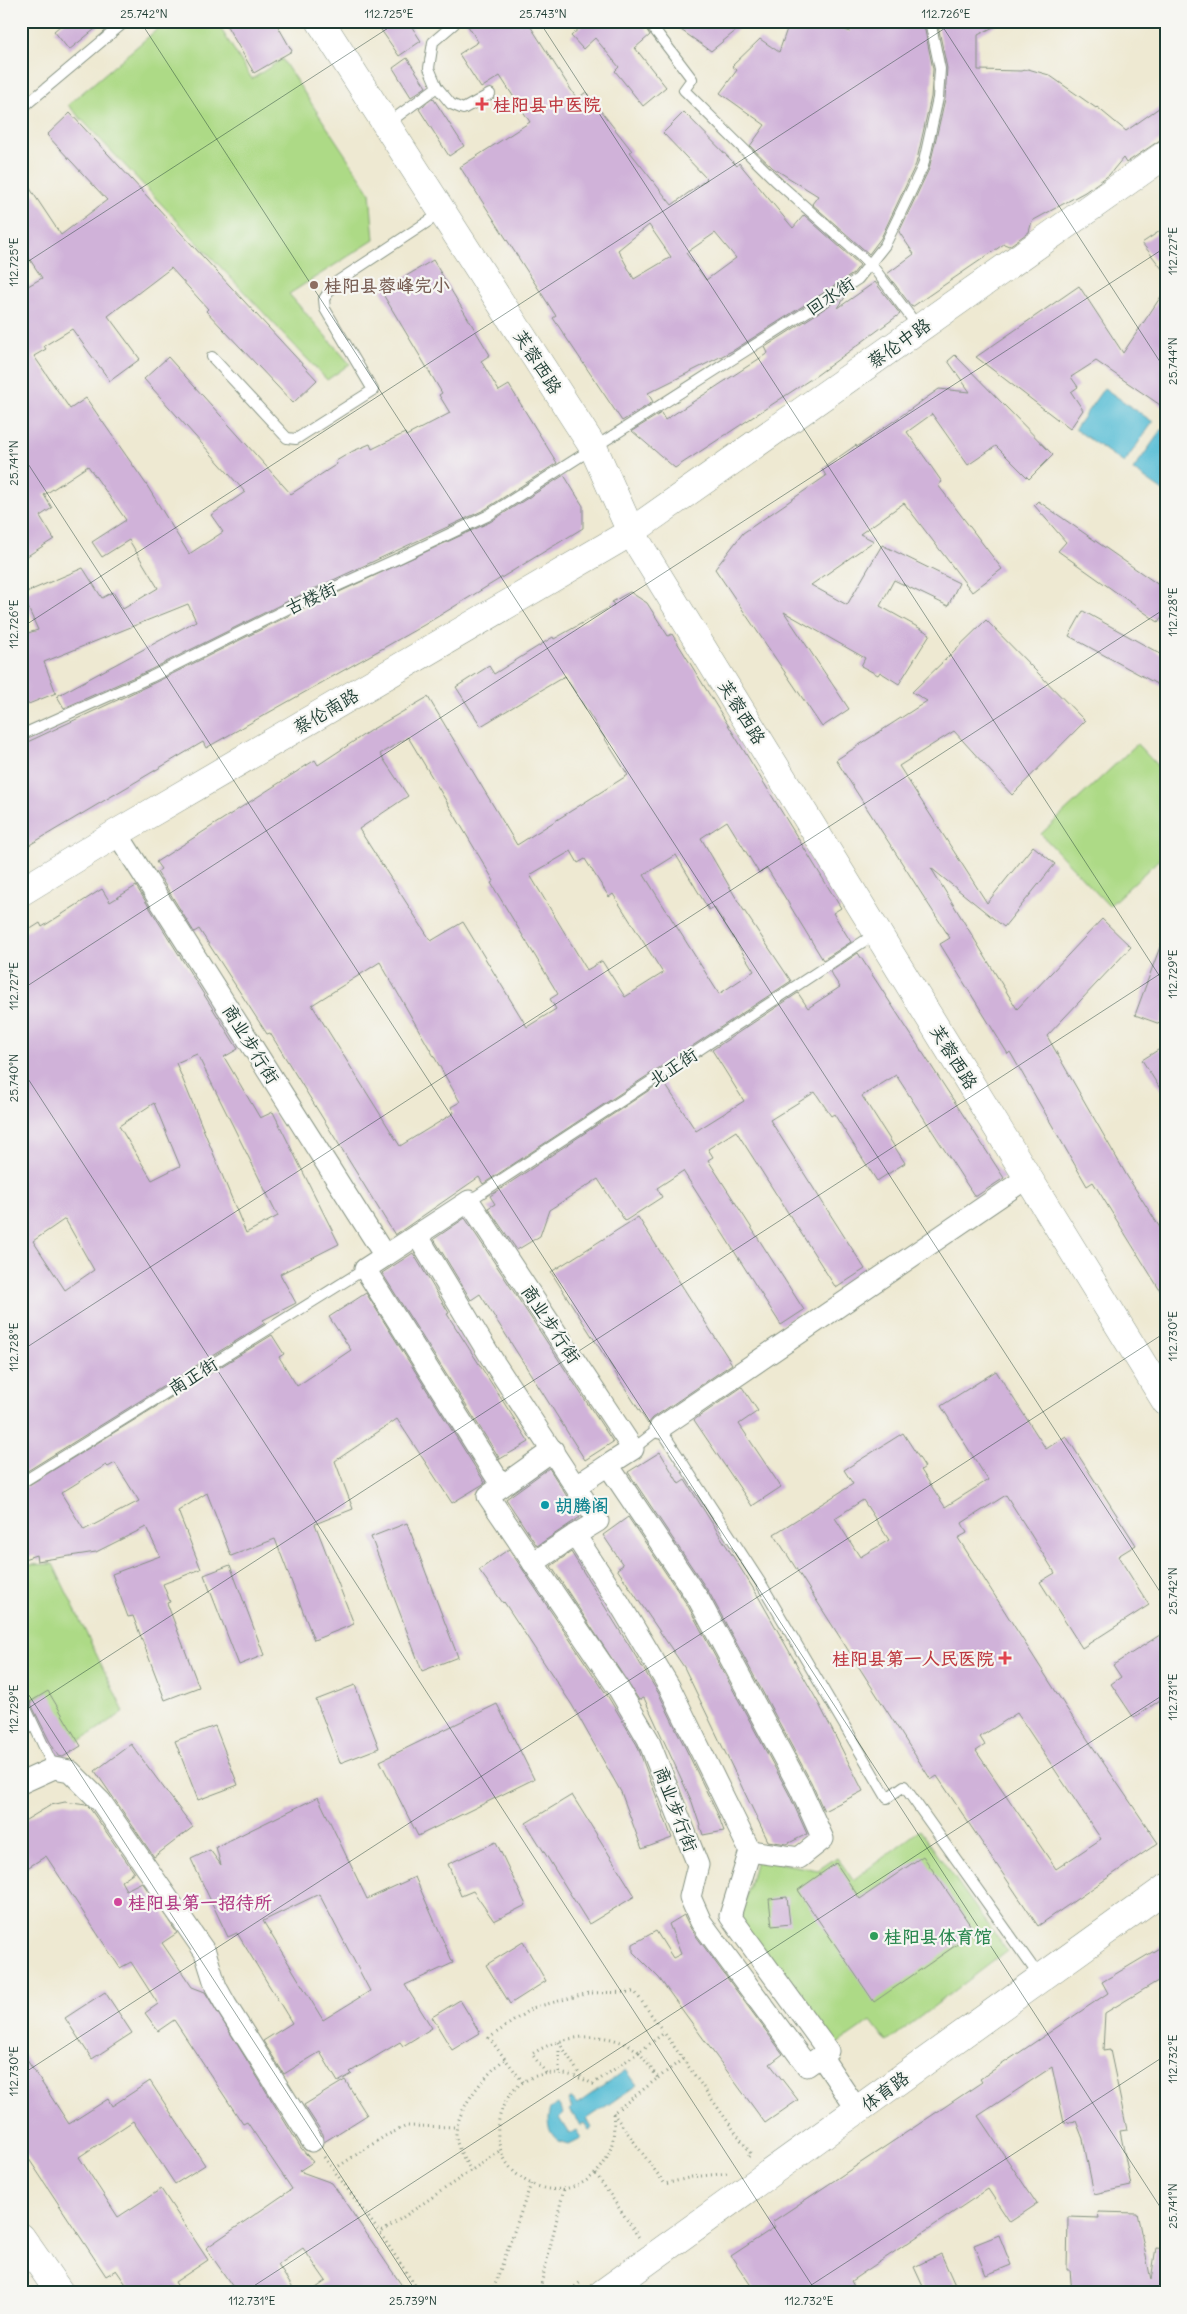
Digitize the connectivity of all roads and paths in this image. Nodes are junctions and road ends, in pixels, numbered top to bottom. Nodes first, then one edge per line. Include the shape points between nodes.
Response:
1 (126, 21) edge
2 (320, 21) edge
3 (648, 21) edge
4 (930, 21) edge
5 (454, 24) dead end
6 (437, 87) junction
7 (490, 94) dead end
8 (21, 109) edge
9 (386, 125) junction
10 (1166, 154) edge
11 (442, 212) junction
12 (919, 328) junction
13 (212, 357) dead end
14 (592, 447) junction
15 (631, 532) junction
16 (21, 735) edge
17 (118, 832) junction
18 (21, 892) edge
19 (877, 932) junction
20 (1028, 1177) junction
21 (469, 1201) junction
22 (418, 1235) junction
23 (385, 1256) junction
24 (365, 1269) junction
25 (1166, 1402) edge
26 (660, 1428) junction
27 (633, 1449) junction
28 (553, 1450) junction
29 (608, 1465) junction
30 (21, 1483) edge
31 (502, 1486) junction
32 (576, 1486) junction
33 (575, 1535) junction
34 (533, 1562) junction
35 (21, 1698) edge
36 (54, 1768) junction
37 (21, 1783) edge
38 (750, 1851) junction
39 (1166, 1888) edge
40 (1040, 1978) junction
41 (664, 2033) junction
42 (559, 2042) junction
43 (639, 2052) junction
44 (821, 2056) junction
45 (506, 2059) junction
46 (683, 2060) junction
47 (559, 2072) junction
48 (546, 2073) junction
49 (583, 2078) junction
50 (658, 2078) junction
51 (523, 2082) junction
52 (858, 2110) junction
53 (612, 2112) junction
54 (458, 2127) junction
55 (312, 2141) dead end
56 (501, 2150) junction
57 (744, 2160) dead end
58 (329, 2164) dead end
59 (339, 2166) dead end
60 (471, 2170) junction
61 (596, 2174) junction
62 (724, 2178) dead end
63 (531, 2184) junction
64 (564, 2189) junction
65 (380, 2234) junction
66 (648, 2234) dead end
67 (21, 2237) edge
68 (640, 2239) junction
69 (633, 2244) dead end
70 (596, 2285) edge
71 (60, 2293) edge
72 (420, 2293) edge
73 (492, 2293) edge
74 (539, 2293) edge
75 (566, 2293) edge

1 - 8 lane
2 - 9 street, 芙蓉西路
3 - 12 lane via 692,80 684,90 776,181 872,267
4 - 14 lane, 回水街 via 940,69 938,98 923,166 885,245 858,279
5 - 6 lane via 433,42 429,68
6 - 7 lane via 451,104 462,109
6 - 9 lane
9 - 11 street, 芙蓉西路
10 - 12 street, 蔡伦中路
11 - 13 lane via 335,283 324,299 325,309 372,390 296,439 287,438
11 - 14 street, 芙蓉西路
12 - 15 street, 蔡伦中路
14 - 15 street, 芙蓉西路
14 - 16 lane, 古楼街 via 487,516 291,607 151,677
15 - 17 street, 蔡伦南路
15 - 19 street, 芙蓉西路
17 - 18 street, 蔡伦南路
17 - 23 street, 商业步行街
19 - 20 street, 芙蓉西路
19 - 21 lane, 北正街
20 - 25 street, 芙蓉西路
20 - 26 street
21 - 22 street
21 - 27 street, 商业步行街
22 - 23 street
22 - 28 street via 496,1364
23 - 24 street
24 - 30 lane, 南正街
24 - 31 street
26 - 27 lane
26 - 40 lane via 762,1585 887,1798 904,1786
27 - 29 street
28 - 31 street, 商业步行街
28 - 32 street
29 - 32 street
29 - 38 street via 699,1600 800,1788 823,1839 799,1858
31 - 34 street, 商业步行街 via 488,1496
32 - 33 street via 598,1521
33 - 34 street
33 - 38 street via 670,1688
34 - 44 street, 商业步行街 via 618,1688 648,1739 698,1865 690,1898 701,1922 807,2066
35 - 36 lane
36 - 37 street
36 - 55 street via 70,1771 101,1802 206,1952 216,1987 226,2005
38 - 44 street via 730,1916 828,2051
39 - 40 street, 体育路
40 - 52 street, 体育路
41 - 43 path
41 - 45 path via 635,1992 589,1993 532,2008 489,2038
41 - 46 path
42 - 43 path via 598,2036 627,2042
42 - 47 path
42 - 48 path via 532,2054
42 - 49 path
43 - 49 path via 593,2084
43 - 50 path
44 - 52 street
45 - 51 path
45 - 54 path via 476,2090 459,2118
46 - 50 path
46 - 57 path via 751,2154
47 - 48 path
47 - 49 path
48 - 51 path
50 - 53 path
51 - 56 path via 506,2100 500,2112
52 - 70 street, 体育路
53 - 61 path via 613,2142
53 - 62 path via 664,2184 732,2173
54 - 59 path via 407,2126
54 - 60 path via 456,2136
56 - 60 path
56 - 63 path via 513,2170
58 - 65 path
60 - 65 path
61 - 64 path
61 - 68 path
63 - 64 path
63 - 73 path
64 - 74 path
65 - 72 path
66 - 68 path
67 - 71 street
68 - 69 path
70 - 75 path

